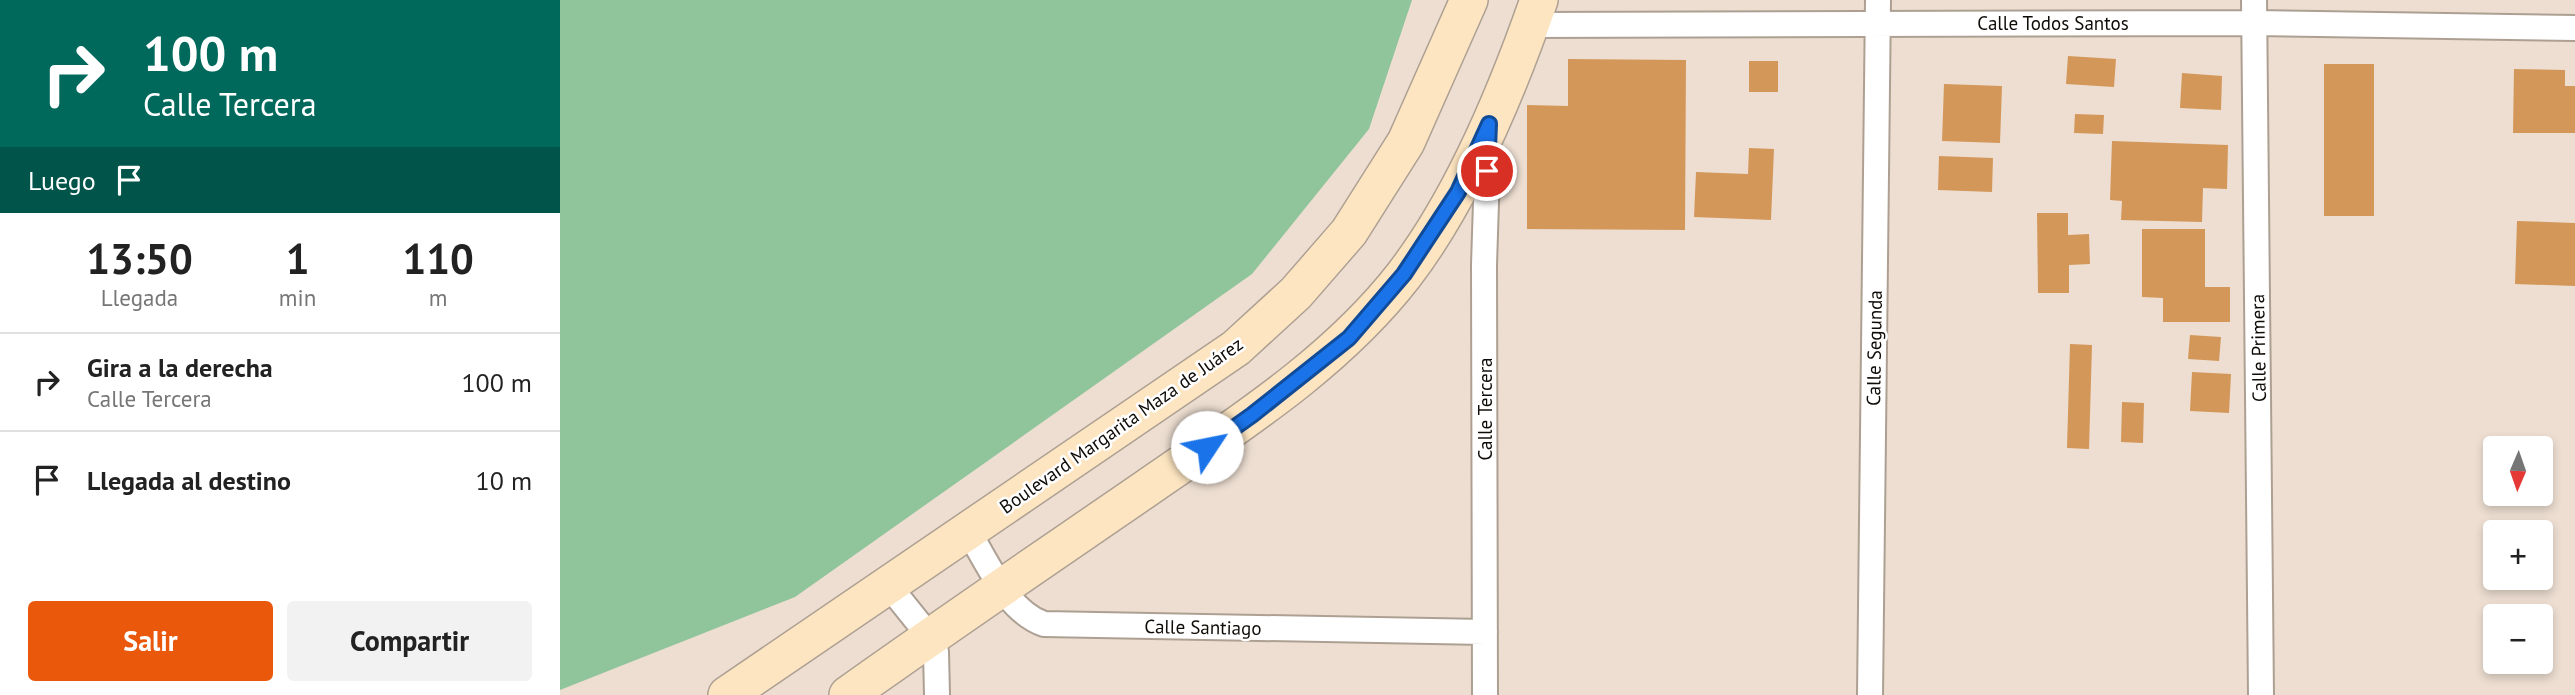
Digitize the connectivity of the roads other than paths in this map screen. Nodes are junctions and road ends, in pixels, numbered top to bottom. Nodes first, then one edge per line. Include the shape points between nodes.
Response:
1 (1469, 0) edge
2 (1534, 12) edge
3 (1878, 12) edge
4 (2254, 12) edge
5 (2575, 28) edge
6 (1489, 124) junction
7 (968, 531) junction
8 (889, 586) junction
9 (1003, 587) junction
10 (1485, 632) junction
11 (930, 637) junction
12 (727, 695) edge
13 (848, 695) edge
14 (937, 695) edge
15 (1485, 695) edge
16 (1870, 695) edge
17 (2261, 695) edge

1 - 7 main road, Boulevard Margarita Maza de Juárez via 1406,142 1349,232 1296,293 1236,348
2 - 3 street, Calle Todos Santos
2 - 6 main road
3 - 4 street, Calle Todos Santos
3 - 16 street, Calle Segunda
4 - 5 street, Calle Todos Santos
4 - 17 street, Calle Primera
6 - 9 main road via 1458,192 1404,274 1349,338 1252,415
6 - 10 street, Calle Tercera via 1484,265
7 - 8 main road, Boulevard Margarita Maza de Juárez
7 - 9 street, Calle Santiago
8 - 11 street
8 - 12 main road, Boulevard Margarita Maza de Juárez
9 - 10 street, Calle Santiago via 1020,611 1044,624
9 - 11 main road
10 - 15 street, Calle Tercera
11 - 13 main road
11 - 14 street via 936,652

